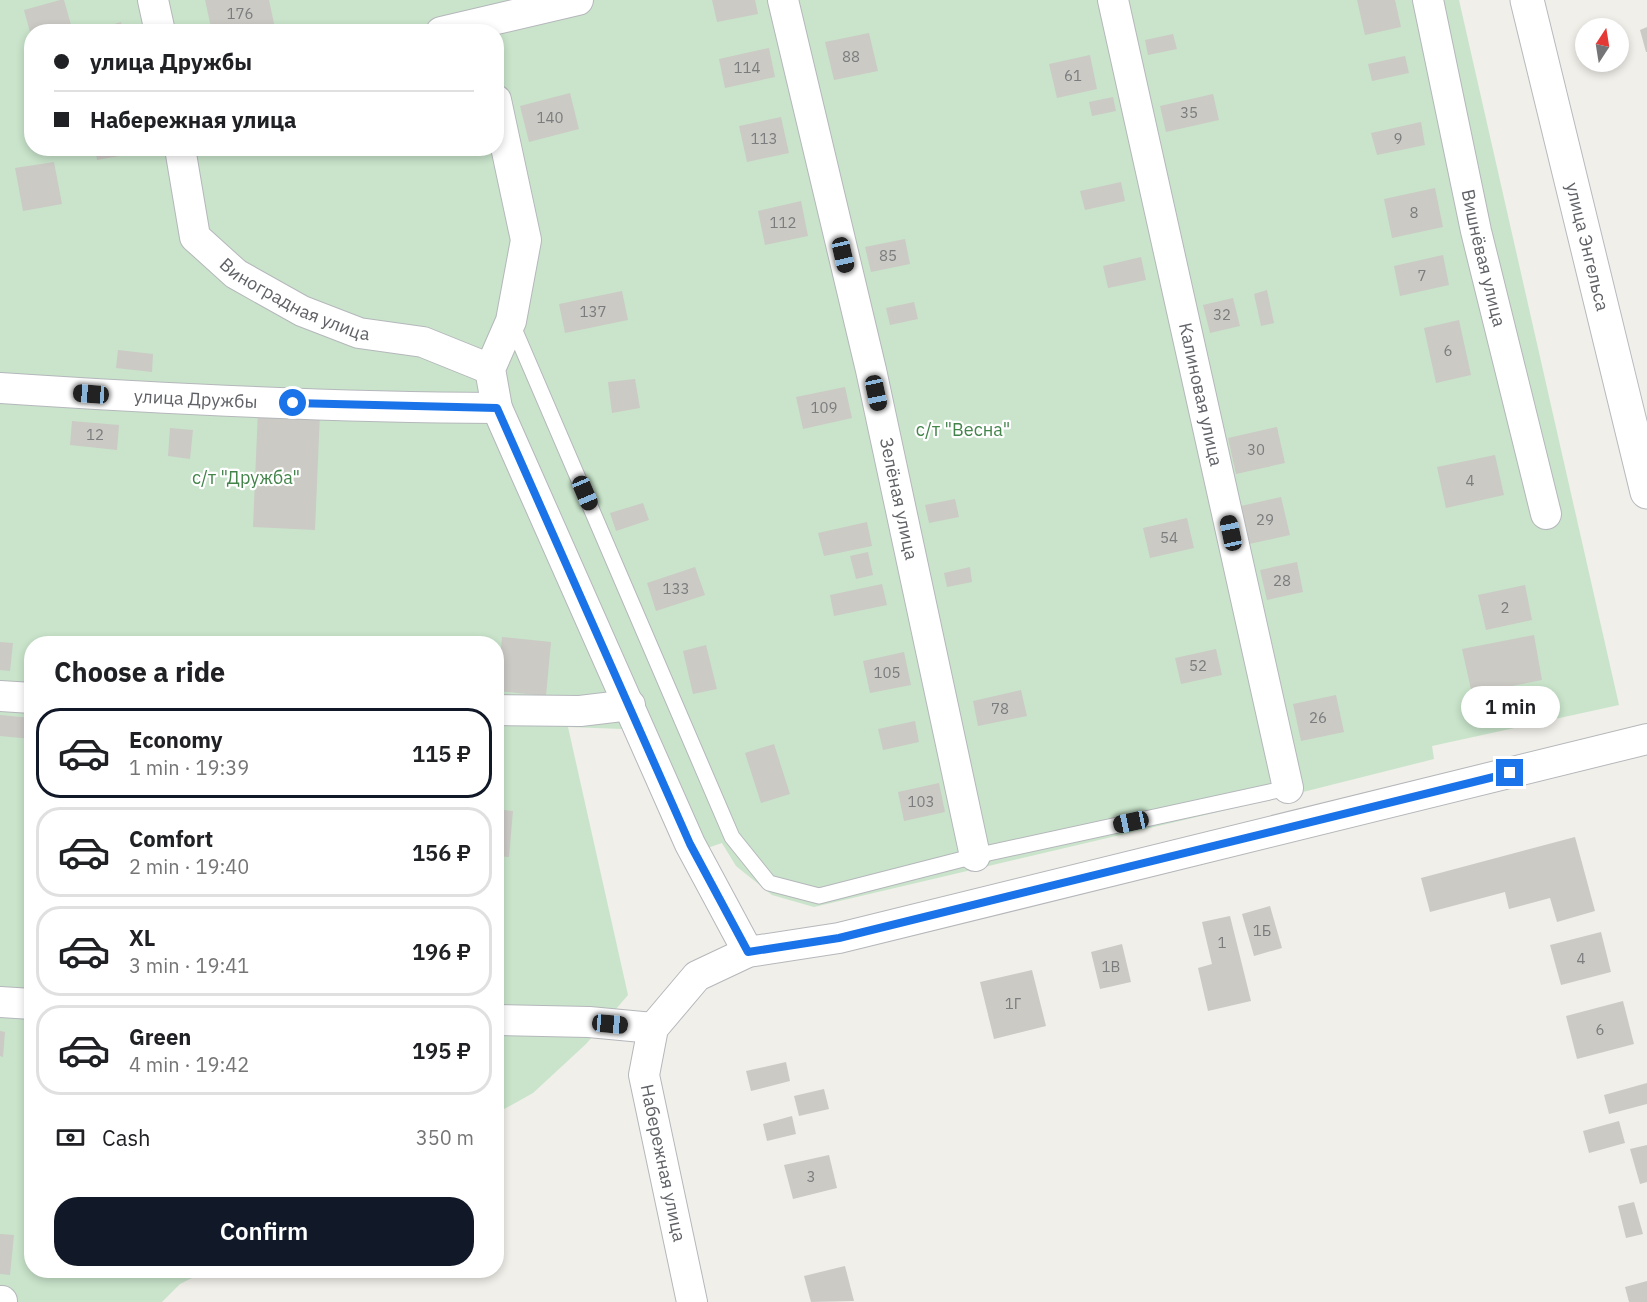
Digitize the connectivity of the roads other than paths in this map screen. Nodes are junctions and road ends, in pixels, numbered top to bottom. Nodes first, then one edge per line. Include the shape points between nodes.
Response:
1 (153, 0) edge
2 (578, 0) edge
3 (783, 0) edge
4 (1113, 0) edge
5 (1428, 0) edge
6 (1527, 0) edge
7 (479, 18) edge
8 (158, 24) edge
9 (463, 24) edge
10 (504, 137) edge
11 (181, 156) edge
12 (511, 321) junction
13 (490, 369) junction
14 (0, 388) edge
15 (497, 408) junction
16 (1647, 492) edge
17 (1546, 514) dead end
18 (0, 696) edge
19 (24, 698) edge
20 (630, 705) junction
21 (504, 710) edge
22 (1647, 739) edge
23 (1288, 788) joint
24 (975, 856) junction
25 (748, 952) junction
26 (0, 1002) edge
27 (24, 1004) edge
28 (504, 1020) edge
29 (653, 1028) junction
30 (693, 1302) edge

1 - 8 street
2 - 7 street
3 - 24 street, Зелёная улица via 870,370
4 - 23 street, Калиновая улица
5 - 17 street, Вишнёвая улица via 1476,231
6 - 16 street, улица Энгельса
7 - 9 street
10 - 12 street via 526,240
11 - 13 street, Виноградная улица via 195,237 236,274 302,311 359,333 423,342
12 - 13 street
12 - 24 lane via 732,837 769,883 819,896
13 - 15 street
14 - 15 street, улица Дружбы via 114,396
15 - 20 street
18 - 19 street
20 - 21 street via 580,711
20 - 25 street via 690,844
22 - 25 street, Набережная улица via 839,938
23 - 24 lane
25 - 29 street, Набережная улица via 697,976
26 - 27 street
28 - 29 street
29 - 30 street, Набережная улица via 644,1075

